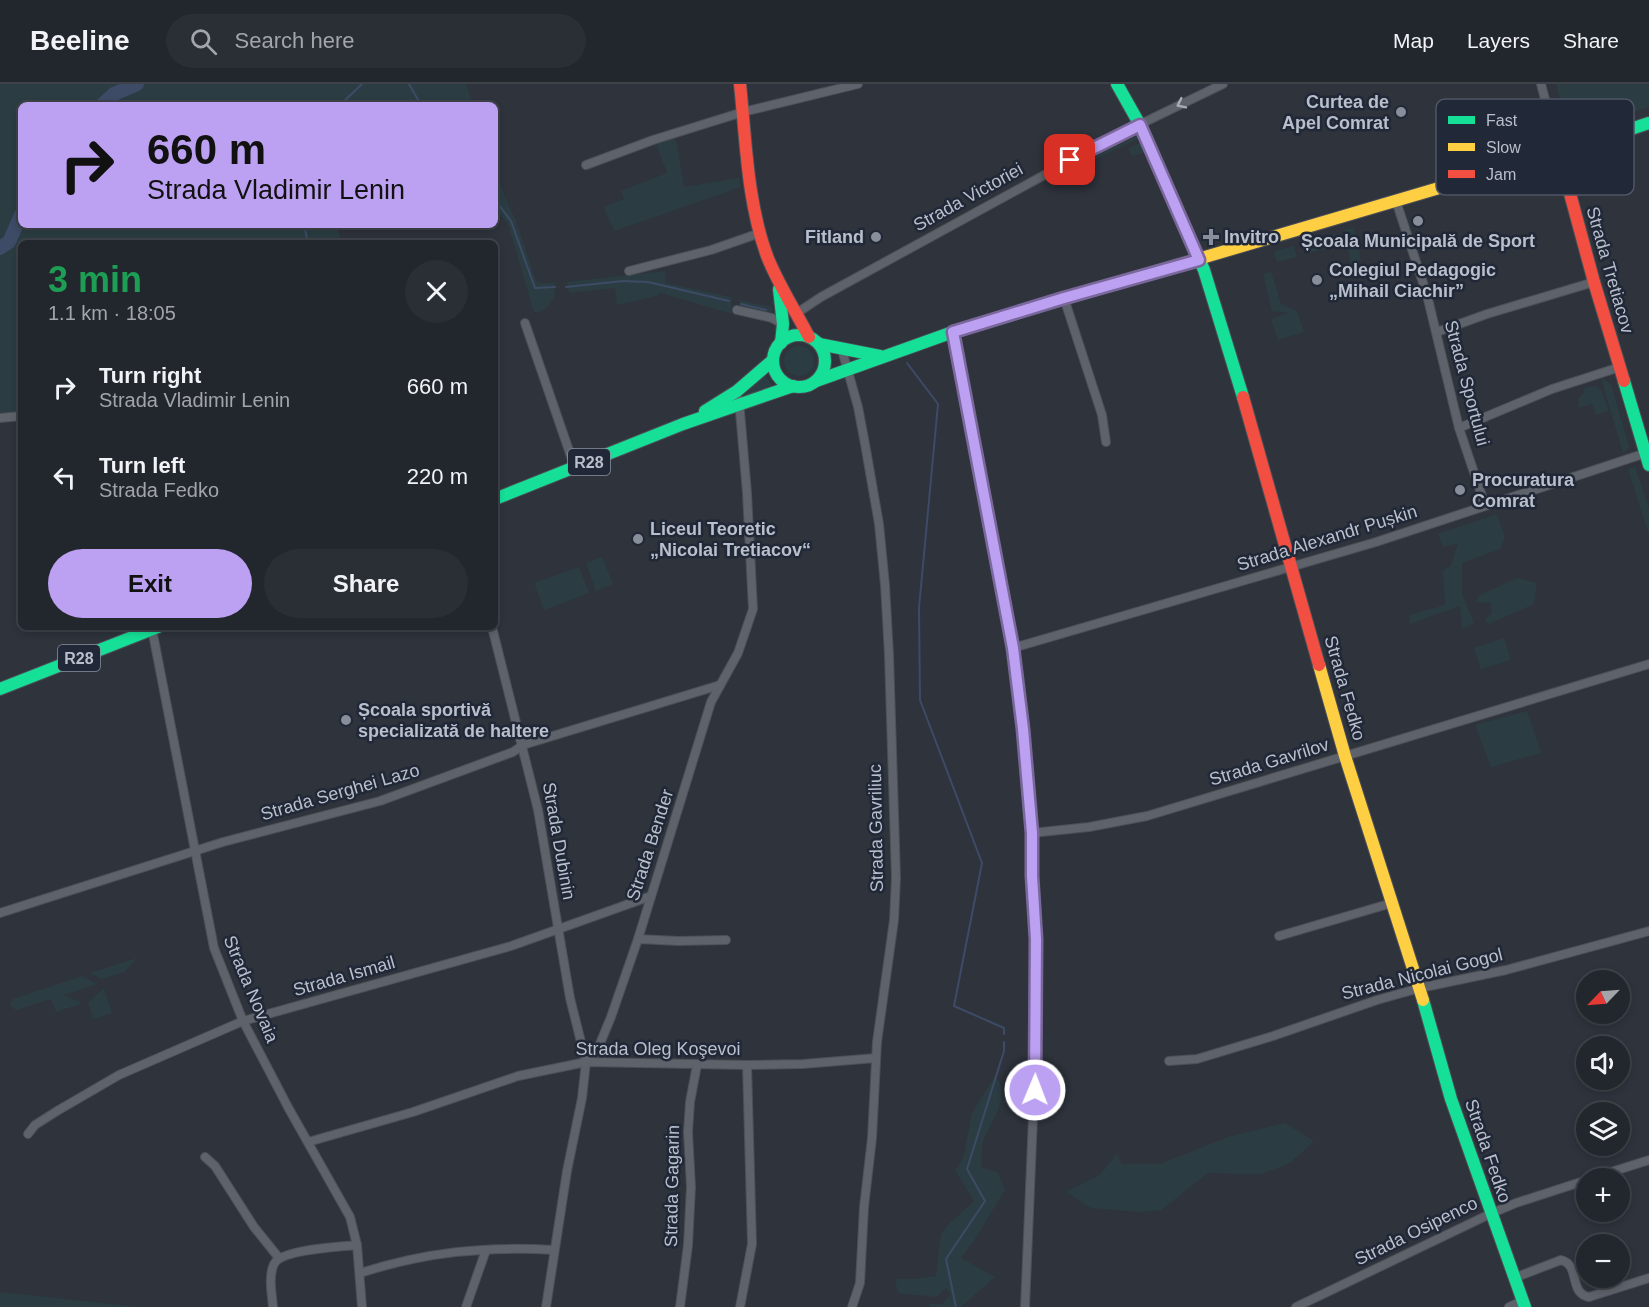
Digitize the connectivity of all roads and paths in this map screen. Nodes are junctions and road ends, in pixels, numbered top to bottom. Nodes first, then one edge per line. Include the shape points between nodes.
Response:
1 (740, 84) edge
2 (858, 84) edge
3 (1117, 84) edge
4 (1223, 84) edge
5 (1541, 84) edge
6 (1545, 99) edge
7 (743, 112) junction
8 (1649, 123) edge
9 (1140, 125) junction
10 (1634, 128) edge
11 (586, 165) dead end
12 (1436, 189) edge
13 (1570, 195) edge
14 (1396, 201) junction
15 (760, 233) junction
16 (1199, 260) junction
17 (629, 271) dead end
18 (777, 279) junction
19 (1594, 282) junction
20 (1064, 298) junction
21 (737, 310) dead end
22 (797, 313) junction
23 (525, 323) dead end
24 (783, 324) junction
25 (953, 332) junction
26 (1437, 332) junction
27 (814, 341) junction
28 (781, 343) junction
29 (842, 350) junction
30 (884, 357) junction
31 (773, 360) junction
32 (1620, 367) junction
33 (848, 370) junction
34 (816, 381) junction
35 (793, 386) junction
36 (737, 391) junction
37 (741, 405) junction
38 (18, 416) edge
39 (0, 418) edge
40 (683, 424) junction
41 (1459, 428) junction
42 (1106, 442) dead end
43 (1648, 457) edge
44 (575, 468) junction
45 (498, 498) edge
46 (1485, 505) junction
47 (1292, 567) junction
48 (150, 630) edge
49 (155, 630) edge
50 (493, 630) edge
51 (1013, 648) junction
52 (1649, 664) edge
53 (720, 685) junction
54 (0, 689) edge
55 (523, 746) junction
56 (1345, 756) junction
57 (1032, 833) junction
58 (194, 852) junction
59 (651, 896) junction
60 (1392, 903) junction
61 (0, 913) edge
62 (557, 931) junction
63 (1649, 931) edge
64 (1279, 936) dead end
65 (638, 939) junction
66 (726, 940) dead end
67 (1420, 988) junction
68 (243, 1021) junction
69 (876, 1058) junction
70 (1169, 1061) dead end
71 (586, 1062) junction
72 (697, 1065) junction
73 (747, 1065) junction
74 (28, 1134) dead end
75 (308, 1142) junction
76 (205, 1157) dead end
77 (1649, 1160) edge
78 (1623, 1168) edge
79 (1576, 1183) edge
80 (1490, 1214) junction
81 (357, 1245) junction
82 (486, 1250) junction
83 (554, 1250) junction
84 (279, 1258) junction
85 (360, 1273) junction
86 (1514, 1278) junction
87 (1649, 1278) edge
88 (1524, 1304) edge
89 (273, 1307) edge
90 (362, 1307) edge
91 (466, 1307) edge
92 (546, 1307) edge
93 (680, 1307) edge
94 (740, 1307) edge
95 (852, 1307) edge
96 (1025, 1307) edge
97 (1296, 1307) edge
98 (1509, 1307) edge

1 - 7 street
2 - 7 street
3 - 9 street, Strada Fedko
4 -> 9 street, Strada Victoriei
5 - 6 street, Strada Tretiacov
7 - 11 street
7 - 15 street via 748,177
8 - 10 street
9 - 16 street, Strada Fedko
9 - 22 street, Strada Victoriei
12 - 14 street
13 - 19 street, Strada Tretiacov
14 - 16 street
14 - 26 street, Strada Sportului
15 - 17 street
15 - 18 street
16 - 20 street
16 - 47 street, Strada Fedko
18 - 22 street
18 - 24 street
19 - 26 street
19 - 32 street, Strada Tretiacov
20 - 25 street
20 - 42 street via 1102,415
21 - 24 street
22 - 27 street
23 - 44 street
24 - 28 street
25 - 30 street
25 - 51 street
26 - 41 street, Strada Sportului
27 - 28 street via 794,336
27 - 29 street
27 - 34 street via 825,359
28 - 31 street, R28
29 - 30 street
29 - 33 street, Strada Gavriliuc
30 - 33 street
31 - 35 street via 779,376
31 - 36 street, R28
32 - 41 street via 1552,389
32 - 43 street, Strada Tretiacov
33 - 34 street
33 - 69 street, Strada Gavriliuc via 879,524 890,655 896,897
34 - 35 street, R28
35 - 37 street, R28
36 - 37 street, Strada Bender
36 - 40 street, R28
37 - 40 street, R28
37 - 53 street, Strada Bender via 753,609 738,653
38 - 39 street
40 - 44 street, R28
41 - 46 street, Strada Sportului
43 - 46 street, Strada Alexandr Pușkin
44 - 45 street, R28
46 - 47 street, Strada Alexandr Pușkin
47 - 51 street, Strada Alexandr Pușkin
47 - 56 street, Strada Fedko
48 - 54 street, R28
49 - 58 street, Strada Novaia
50 - 55 street, Strada Dubinin
51 - 57 street
52 - 56 street, Strada Gavrilov
53 - 55 street, Strada Serghei Lazo
53 - 59 street, Strada Bender
55 - 58 street, Strada Serghei Lazo via 380,801
55 - 62 street, Strada Dubinin via 538,810
56 - 57 street, Strada Gavrilov via 1147,816
56 - 60 street, Strada Fedko
57 - 96 street via 1035,1070
58 - 61 street, Strada Serghei Lazo
58 - 68 street, Strada Novaia via 214,948
59 - 62 street, Strada Ismail
59 - 65 street, Strada Bender
60 - 64 street
60 - 67 street, Strada Fedko
62 - 68 street, Strada Ismail
62 - 71 street, Strada Dubinin
63 - 67 street, Strada Nicolai Gogol via 1506,970
65 - 66 street
65 - 71 street, Strada Bender via 601,1043
67 - 70 street, Strada Nicolai Gogol via 1197,1059
67 - 80 street, Strada Fedko via 1451,1099
68 - 74 street, Strada Ismail via 119,1075 35,1125
68 - 75 street, Strada Novaia
69 - 73 street, Strada Oleg Koşevoi
69 - 95 street, Strada Gavriliuc via 860,1283
71 - 72 street, Strada Oleg Koşevoi
71 - 75 street, Strada Oleg Koşevoi via 518,1076
71 - 83 street, Strada Bender
72 - 73 street, Strada Oleg Koşevoi
72 - 93 street, Strada Gagarin via 690,1102 689,1234
73 - 94 street via 752,1244
75 - 81 street, Strada Novaia via 350,1217
76 - 84 street
77 - 78 street, Strada Osipenco
79 - 80 street, Strada Osipenco
80 - 86 street, Strada Fedko
80 - 97 street, Strada Osipenco
81 - 84 street
81 - 85 street, Strada Novaia
82 - 83 street
82 - 85 street via 423,1256
82 - 91 street
83 - 92 street, Strada Bender
84 - 89 street via 272,1274
85 - 90 street, Strada Novaia
86 - 87 street via 1566,1261 1580,1294 1589,1297
86 - 88 street, Strada Fedko
88 - 98 street

